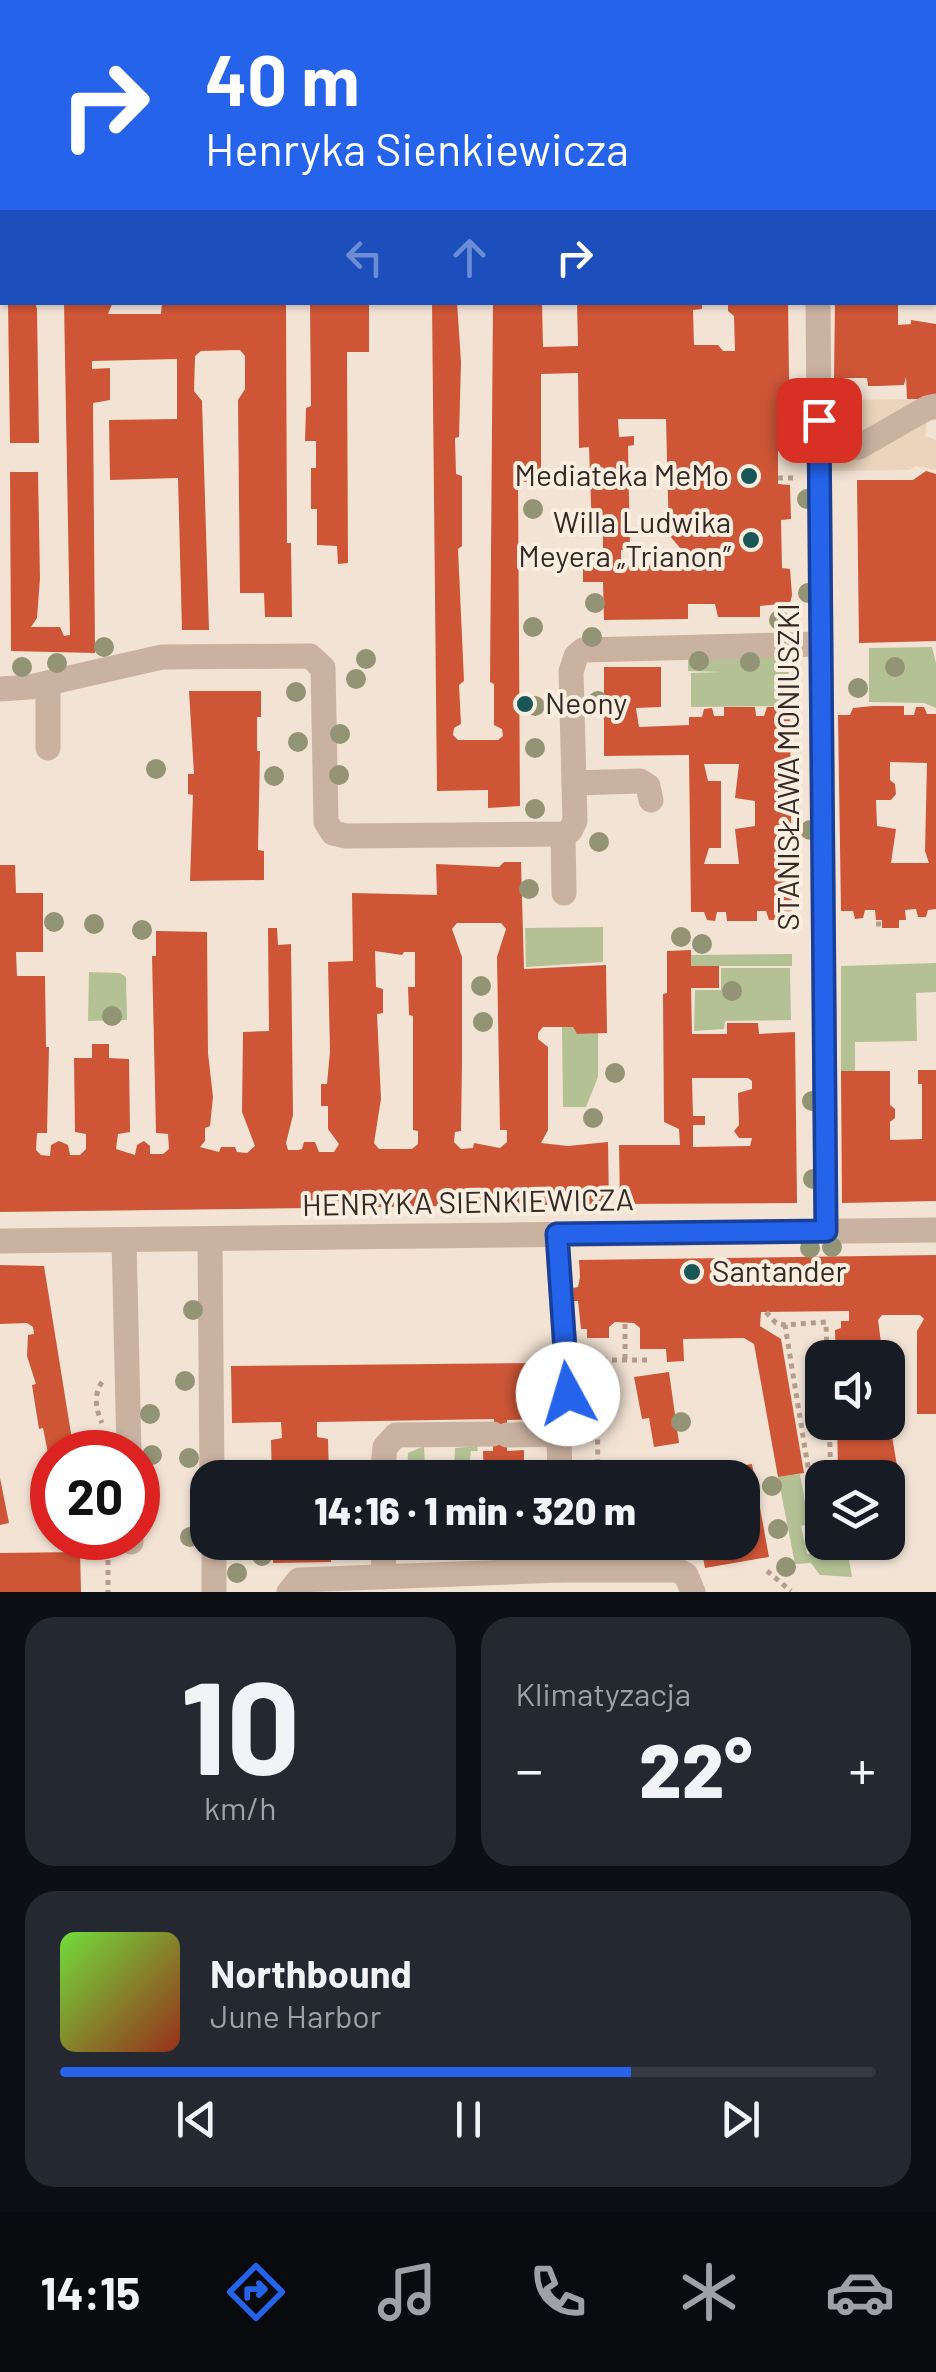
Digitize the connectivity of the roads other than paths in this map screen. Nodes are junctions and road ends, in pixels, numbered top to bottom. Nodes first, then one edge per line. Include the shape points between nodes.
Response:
1 (818, 305) edge
2 (936, 406) edge
3 (819, 447) junction
4 (821, 644) junction
5 (48, 684) junction
6 (0, 689) edge
7 (48, 748) dead end
8 (574, 783) junction
9 (651, 800) dead end
10 (563, 834) junction
11 (564, 893) dead end
12 (936, 1230) edge
13 (826, 1231) junction
14 (557, 1234) junction
15 (210, 1239) junction
16 (124, 1240) junction
17 (0, 1241) edge
18 (128, 1430) edge
19 (560, 1434) junction
20 (212, 1460) edge
21 (383, 1460) edge
22 (560, 1460) edge
23 (214, 1560) edge
24 (384, 1560) edge
25 (560, 1560) edge
26 (560, 1570) junction
27 (384, 1577) junction
28 (478, 1583) edge
29 (214, 1592) edge
30 (289, 1592) edge
31 (693, 1592) edge

1 - 3 street, STANISŁAWA MONIUSZKI
2 - 3 street via 859,447
3 - 4 street, STANISŁAWA MONIUSZKI
4 - 8 street via 583,650 572,663
4 - 13 street, STANISŁAWA MONIUSZKI
5 - 6 street
5 - 7 street
5 - 10 street via 162,657 310,656 323,668 326,822 333,833
8 - 9 street via 640,782
8 - 10 street via 575,821
10 - 11 street
12 - 13 street, HENRYKA SIENKIEWICZA
13 - 14 street, HENRYKA SIENKIEWICZA
14 - 15 street, HENRYKA SIENKIEWICZA
14 - 19 street via 568,1394
15 - 16 street, HENRYKA SIENKIEWICZA
15 - 20 street
16 - 17 street, HENRYKA SIENKIEWICZA
16 - 18 street
19 - 21 street via 396,1435 384,1447
19 - 22 street
23 - 29 street
24 - 27 street
25 - 26 street
26 - 28 street
26 - 31 street via 677,1570
27 - 28 street
27 - 30 street via 300,1580

